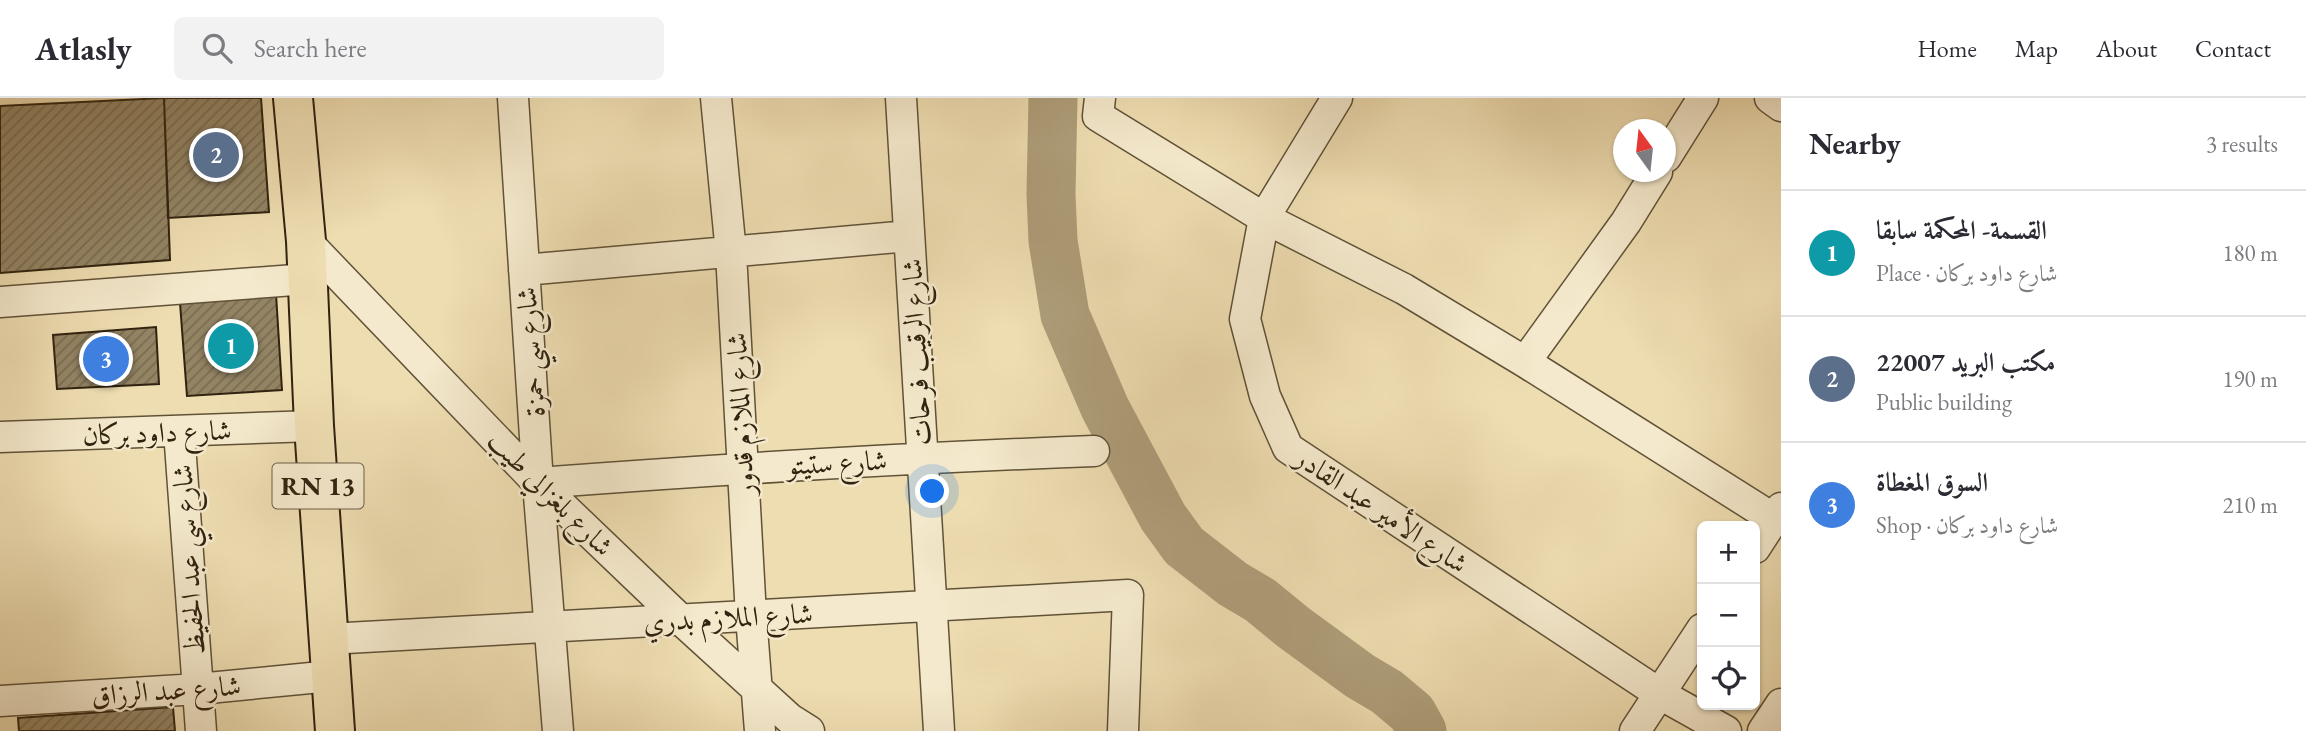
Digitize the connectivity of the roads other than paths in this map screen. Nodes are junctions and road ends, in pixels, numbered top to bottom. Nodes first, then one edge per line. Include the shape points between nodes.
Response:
1 (293, 98) edge
2 (513, 98) edge
3 (716, 98) edge
4 (901, 98) edge
5 (1100, 98) edge
6 (1703, 98) edge
7 (1770, 98) edge
8 (1331, 100) edge
9 (1781, 106) edge
10 (1676, 139) edge
11 (1651, 182) edge
12 (1264, 218) junction
13 (909, 236) junction
14 (306, 241) junction
15 (731, 253) junction
16 (524, 270) junction
17 (308, 279) junction
18 (0, 302) edge
19 (1525, 362) junction
20 (314, 426) junction
21 (179, 431) junction
22 (0, 437) edge
23 (1094, 451) dead end
24 (923, 457) junction
25 (742, 467) junction
26 (538, 483) junction
27 (1777, 513) edge
28 (1760, 540) edge
29 (932, 606) junction
30 (751, 616) junction
31 (680, 620) junction
32 (551, 626) junction
33 (1697, 637) edge
34 (328, 639) junction
35 (331, 676) junction
36 (755, 687) junction
37 (198, 689) junction
38 (1660, 694) junction
39 (0, 701) edge
40 (1781, 705) edge
41 (201, 731) edge
42 (335, 731) edge
43 (558, 731) edge
44 (760, 731) edge
45 (809, 731) edge
46 (939, 731) edge
47 (1123, 731) edge
48 (1635, 731) edge
49 (1726, 731) edge
50 (1763, 731) edge

1 - 14 main road, RN 13
2 - 16 street, شارع سي حمزة
3 - 15 street, شارع الملازم قدور
4 - 13 street, شارع الرقيب فرحات
5 - 12 street via 1098,116
6 - 10 street
7 - 9 street
8 - 12 street, شارع الأمير عبد القادر
11 - 19 street
12 - 19 street via 1405,289
12 - 38 street, شارع الأمير عبد القادر via 1245,319 1265,397 1288,448
13 - 15 street
13 - 24 street, شارع الرقيب فرحات
14 - 17 main road, RN 13
14 - 26 street, شارع بلغزالي طيب
15 - 16 street
15 - 25 street, شارع الملازم قدور
16 - 26 street, شارع سي حمزة
17 - 18 street
17 - 20 main road, RN 13
19 - 27 street
20 - 21 street, شارع داود بركان
20 - 34 main road, RN 13
21 - 22 street, شارع داود بركان
21 - 37 street, شارع سي عبد الحفيظ
23 - 24 street, شارع ستيتو
24 - 25 street, شارع ستيتو
24 - 29 street, شارع الرقيب فرحات
25 - 26 street, شارع ستيتو
25 - 30 street, شارع الملازم قدور
26 - 31 street, شارع بلغزالي طيب
26 - 32 street, شارع سي حمزة
27 - 28 street
29 - 30 street, شارع الملازم بدري
29 - 46 street, شارع الرقيب فرحات
29 - 47 street, شارع الملازم بدري via 1128,595
30 - 31 street, شارع الملازم بدري
30 - 36 street, شارع الملازم قدور
31 - 32 street, شارع الملازم بدري
31 - 36 street, شارع بلغزالي طيب
32 - 34 street, شارع الملازم بدري
32 - 43 street, شارع سي حمزة
33 - 38 street
34 - 35 main road, RN 13
35 - 37 street, شارع عبد الرزاق
35 - 42 main road, RN 13
36 - 44 street, شارع الملازم قدور
36 - 45 street, شارع بلغزالي طيب
37 - 39 street, شارع عبد الرزاق
37 - 41 street, شارع سي عبد الحفيظ
38 - 48 street
38 - 49 street, شارع الأمير عبد القادر
40 - 50 street

